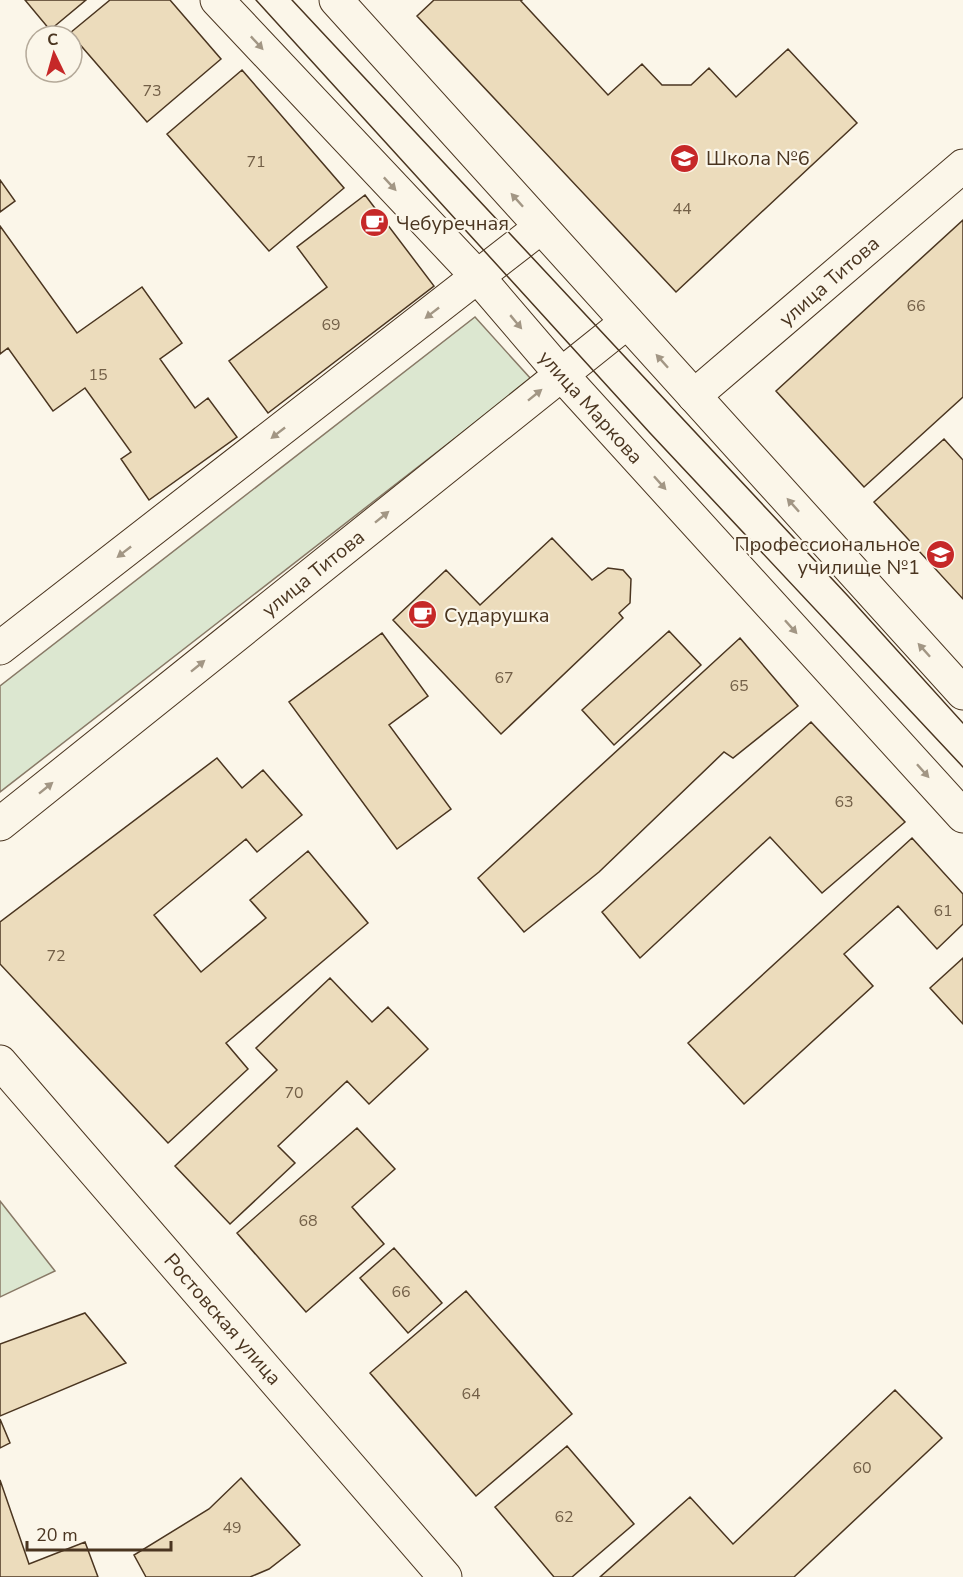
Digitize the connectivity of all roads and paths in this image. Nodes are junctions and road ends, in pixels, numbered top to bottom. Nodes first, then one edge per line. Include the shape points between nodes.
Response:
1 (217, 0) edge
2 (341, 2) edge
3 (963, 166) edge
4 (541, 227) junction
5 (478, 277) junction
6 (627, 322) junction
7 (561, 374) junction
8 (694, 396) junction
9 (0, 648) edge
10 (963, 693) edge
11 (963, 816) edge
12 (0, 824) edge
13 (0, 1062) edge
14 (445, 1577) edge

1 -> 5 street, улица Маркова
4 -> 2 street
3 - 8 street, улица Титова
4 - 5 street
4 - 6 street
5 -> 7 street, улица Маркова
5 -> 9 street
6 - 7 street, улица Титова
8 -> 6 street
7 -> 11 street, улица Маркова
12 -> 7 street, улица Титова
10 -> 8 street
13 - 14 street, Ростовская улица

